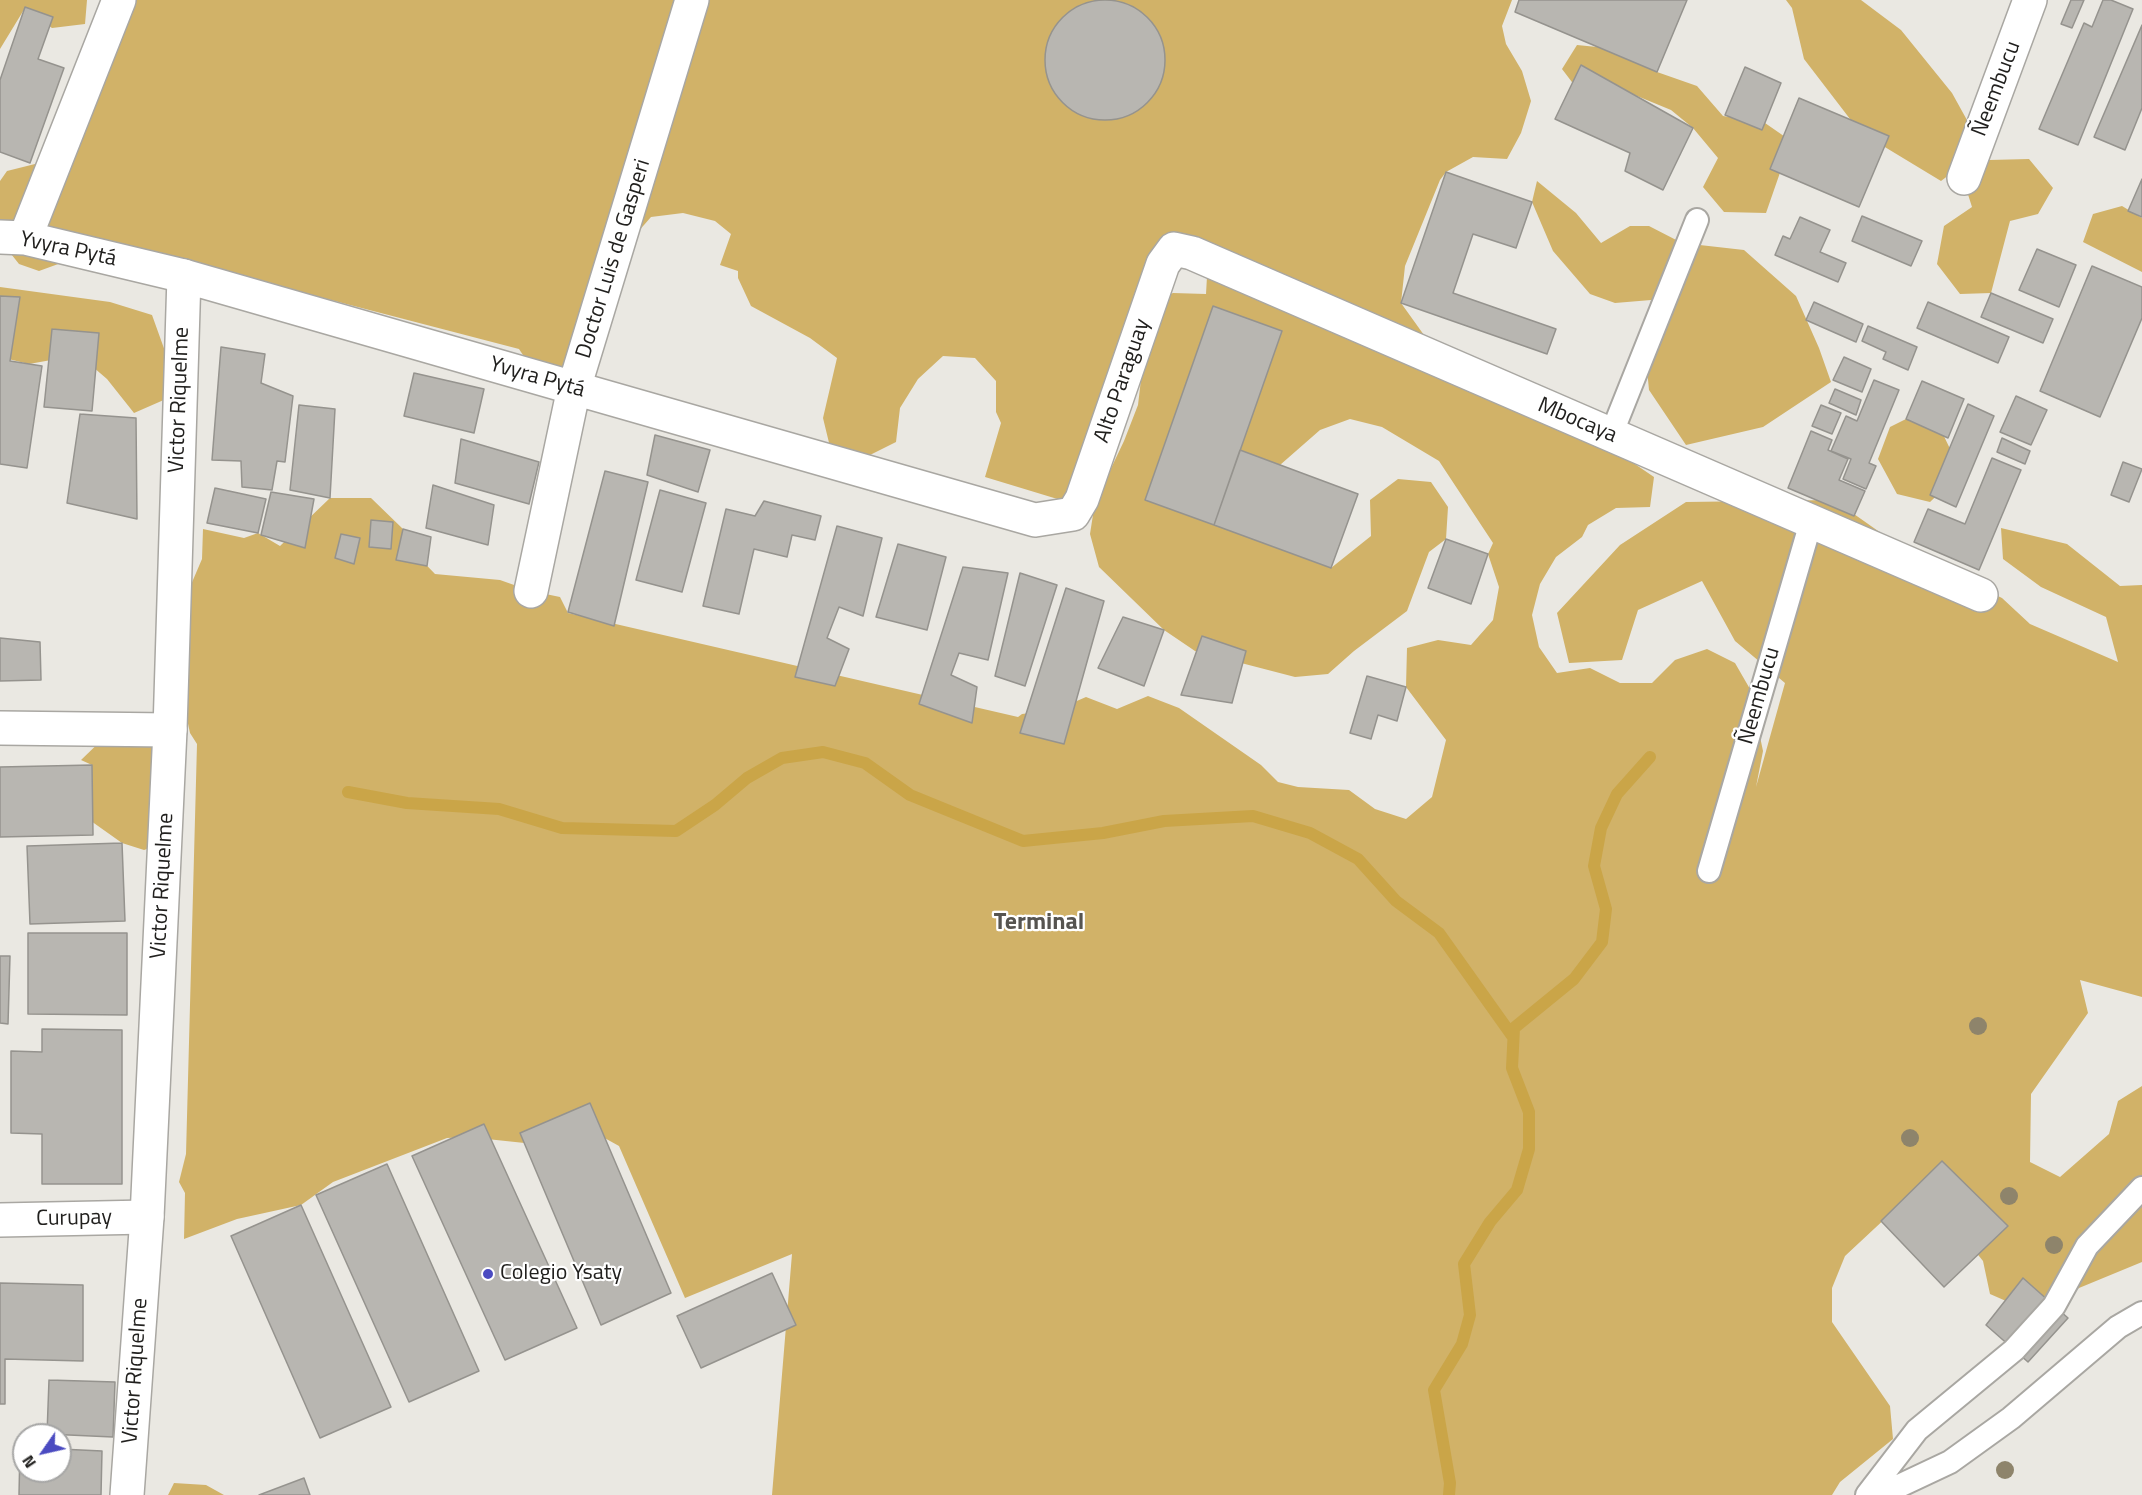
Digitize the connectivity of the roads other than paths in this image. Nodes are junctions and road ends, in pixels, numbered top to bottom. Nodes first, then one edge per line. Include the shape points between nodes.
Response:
1 (119, 0) edge
2 (692, 0) edge
3 (2030, 0) edge
4 (1964, 178) dead end
5 (1697, 220) dead end
6 (12, 238) edge
7 (1174, 249) joint
8 (184, 276) junction
9 (574, 388) junction
10 (1611, 435) junction
11 (1073, 514) joint
12 (1810, 522) junction
13 (531, 591) dead end
14 (1980, 595) dead end
15 (0, 728) edge
16 (170, 730) junction
17 (1709, 871) dead end
18 (2142, 1188) edge
19 (147, 1217) junction
20 (0, 1220) edge
21 (2142, 1313) edge
22 (127, 1495) edge
23 (1867, 1495) edge
24 (1880, 1495) edge

1 - 6 street
2 - 9 street, Doctor Luis de Gasperi
3 - 4 street, Ñeembucu
5 - 10 lane
6 - 8 street, Yvyra Pytá
7 - 10 street, Mbocaya via 1192,253
7 - 11 street, Alto Paraguay via 1163,264 1082,499
8 - 9 street, Yvyra Pytá
8 - 16 street, Victor Riquelme
9 - 11 street, Yvyra Pytá via 1035,520
9 - 13 street, Doctor Luis de Gasperi
10 - 12 street, Mbocaya
12 - 14 street, Mbocaya
12 - 17 lane, Ñeembucu
15 - 16 street
16 - 19 street, Victor Riquelme
18 - 23 lane via 2087,1246 2054,1306 2014,1350 1917,1430
19 - 20 street, Curupay
19 - 22 street, Victor Riquelme
21 - 24 lane via 2118,1327 2011,1418 1950,1462

